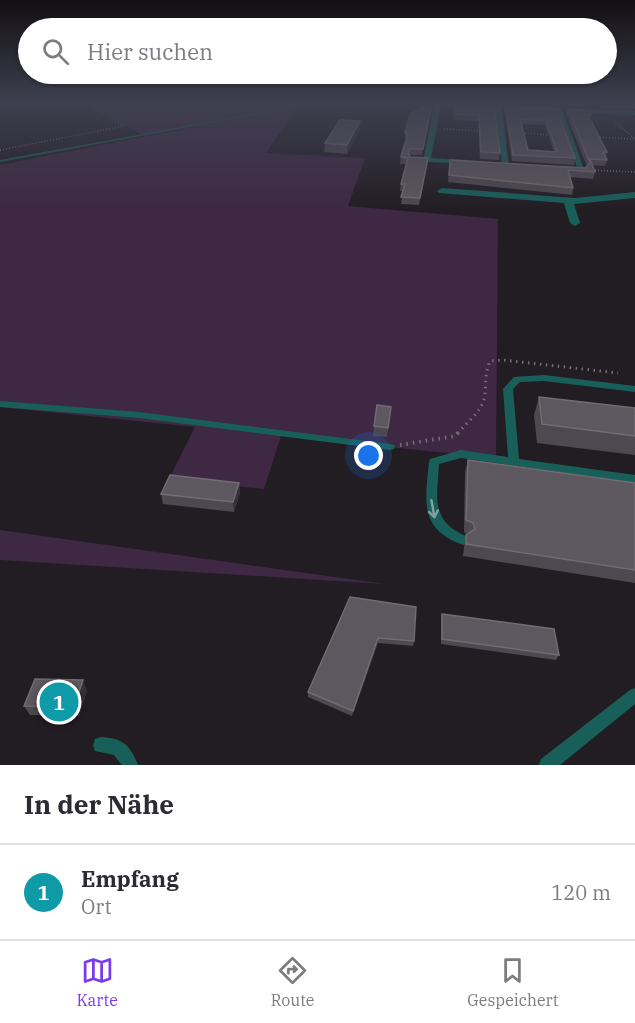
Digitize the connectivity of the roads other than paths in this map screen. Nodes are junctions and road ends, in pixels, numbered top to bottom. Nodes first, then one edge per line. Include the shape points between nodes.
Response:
1 (124, 139) edge
2 (431, 139) edge
3 (502, 139) edge
4 (570, 139) edge
5 (413, 159) edge
6 (427, 160) junction
7 (0, 161) edge
8 (483, 163) edge
9 (494, 164) edge
10 (506, 165) junction
11 (516, 165) edge
12 (549, 167) edge
13 (442, 191) dead end
14 (635, 195) edge
15 (568, 200) junction
16 (575, 223) dead end
17 (635, 389) edge
18 (0, 404) edge
19 (390, 447) road end
20 (514, 461) junction
21 (635, 479) edge
22 (464, 540) edge
23 (635, 695) edge
24 (101, 745) dead end
25 (130, 765) edge
26 (547, 765) edge

1 - 7 lane
2 - 6 street
3 - 10 street
4 - 12 street via 582,170
5 - 6 street
6 - 8 street
9 - 10 street
10 - 11 street
13 - 15 street
14 - 15 street
15 - 16 street
17 - 20 lane via 544,378 517,379 508,389
18 - 19 lane via 151,416
20 - 21 lane
20 -> 22 lane via 461,454 434,462 431,508 444,529
23 - 26 lane
24 - 25 lane via 115,745 124,751

